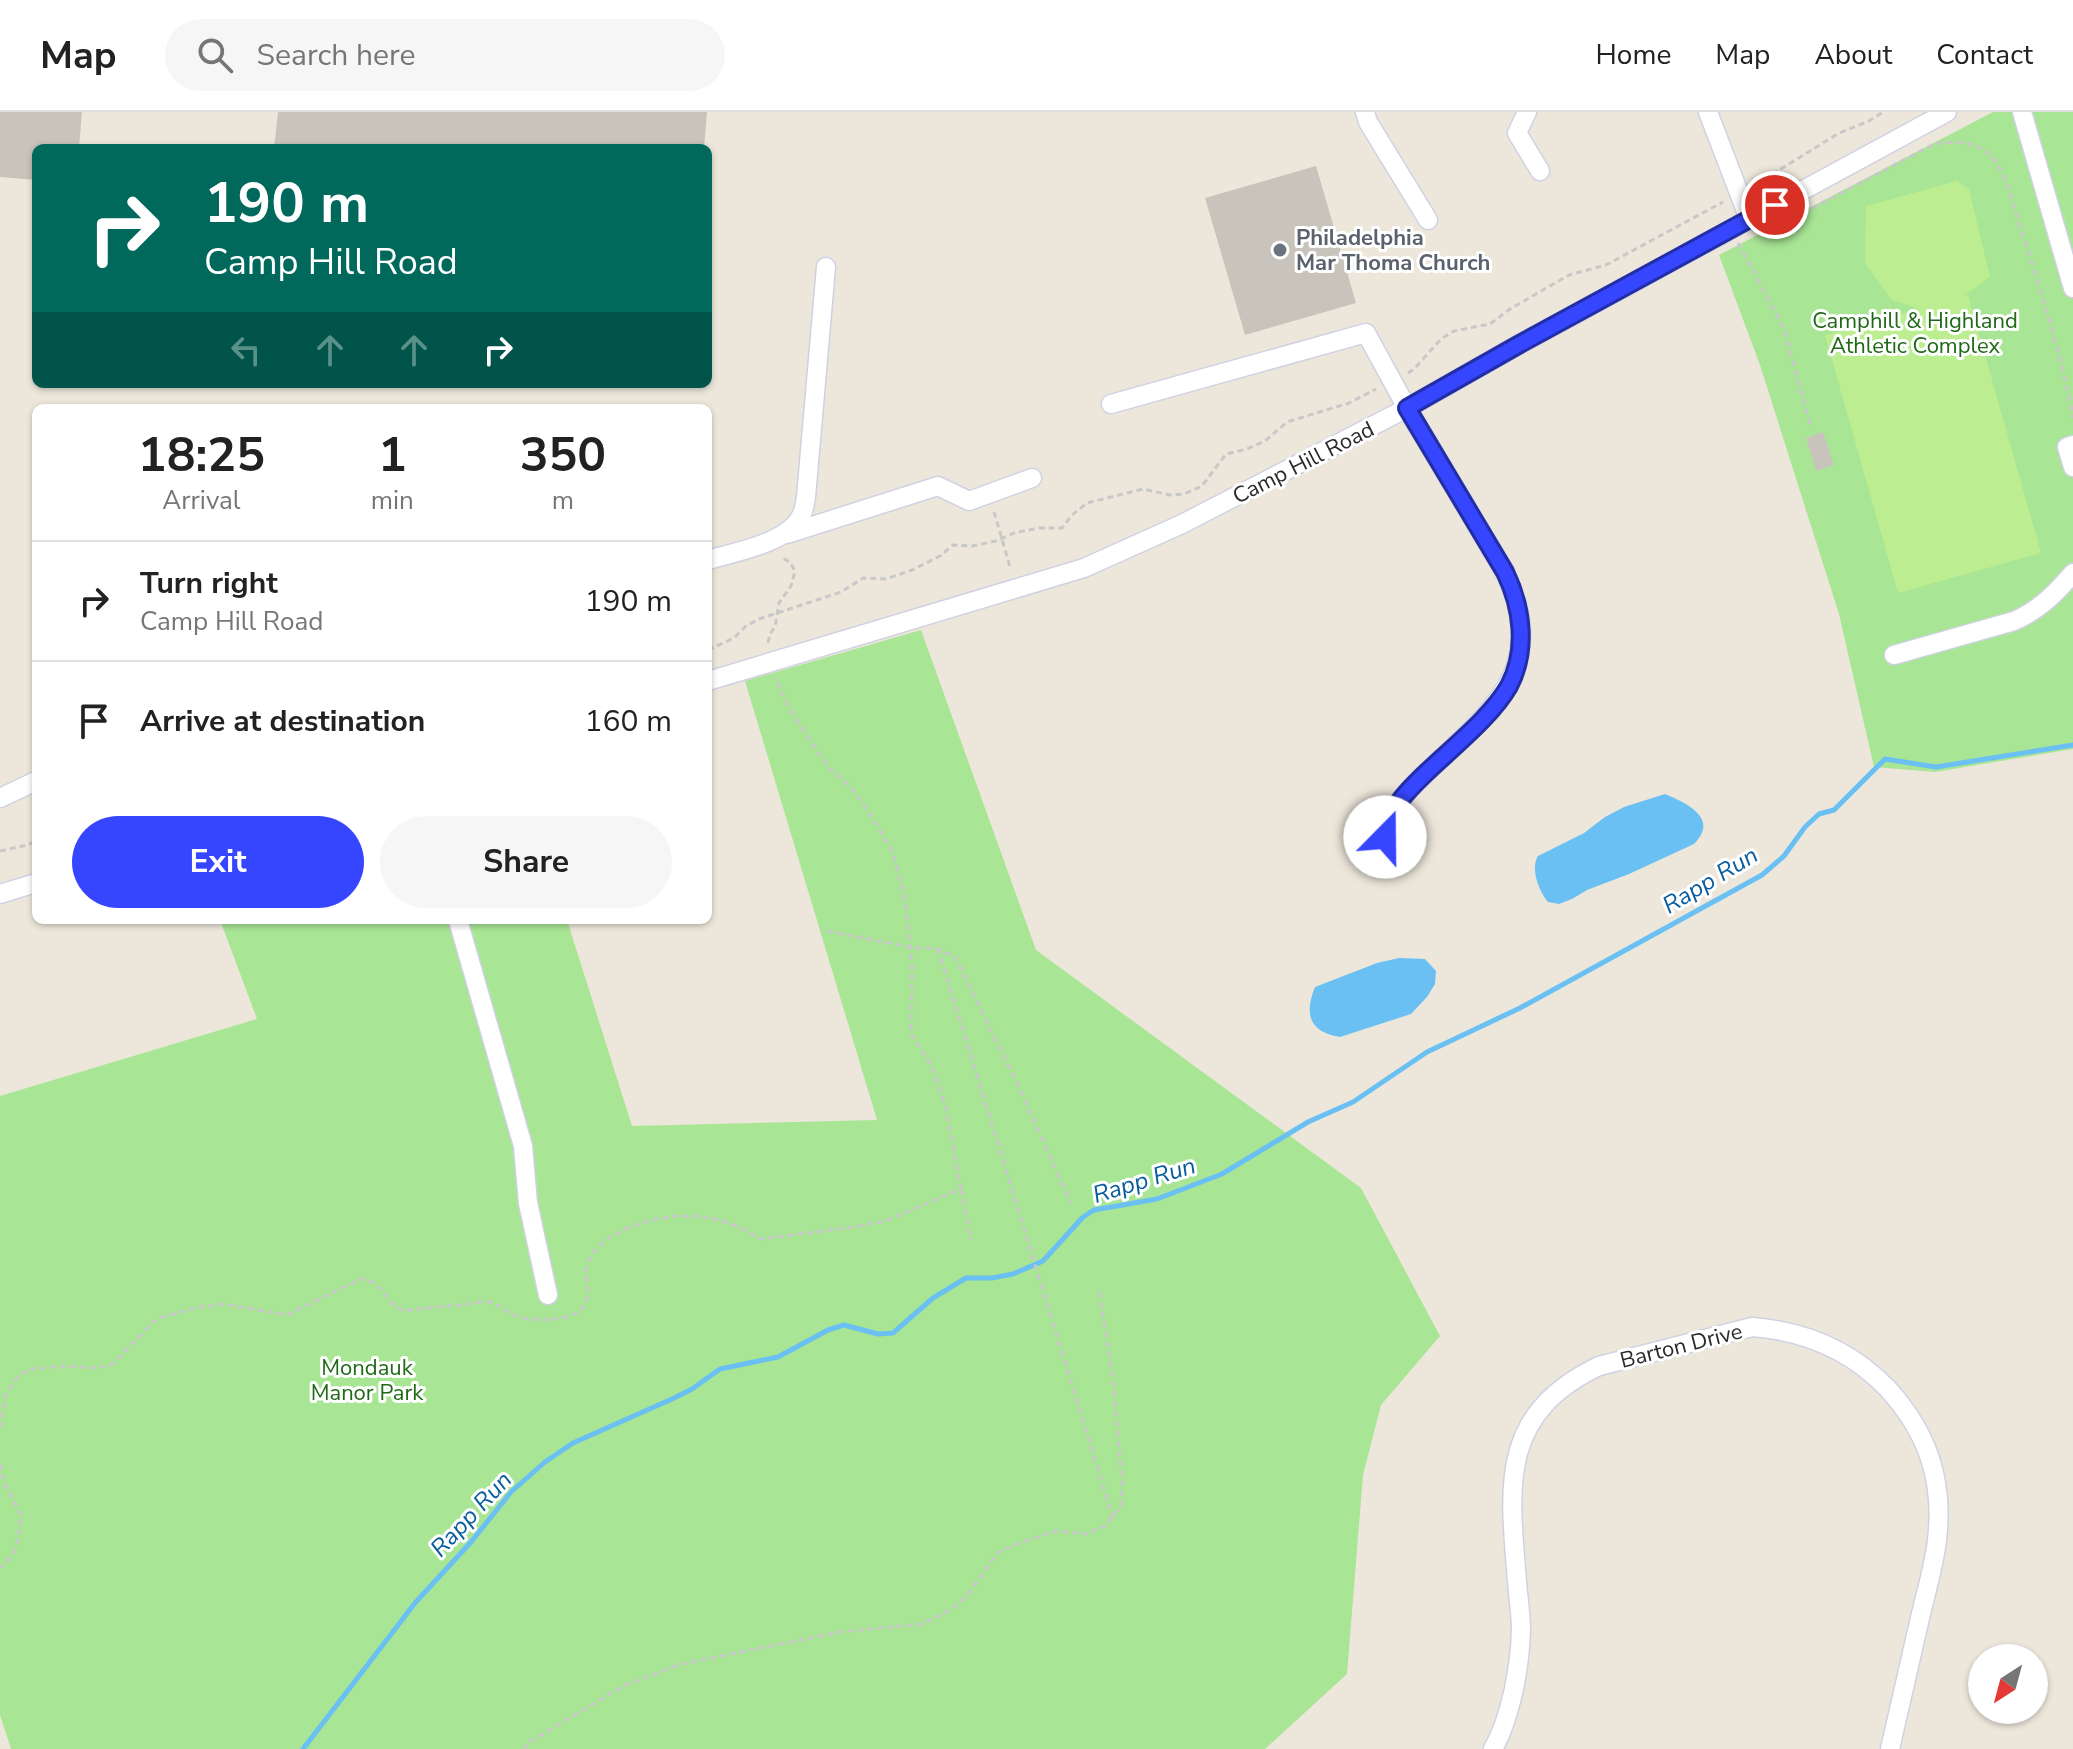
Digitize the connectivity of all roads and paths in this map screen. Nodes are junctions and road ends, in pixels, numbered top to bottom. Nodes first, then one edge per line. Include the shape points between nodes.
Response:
1 (1365, 112) edge
2 (1527, 112) edge
3 (1708, 112) edge
4 (1883, 112) edge
5 (1947, 112) edge
6 (2022, 112) edge
7 (1540, 171) dead end
8 (1739, 193) junction
9 (1781, 218) dead end
10 (1749, 219) junction
11 (1428, 220) dead end
12 (1731, 229) junction
13 (826, 267) dead end
14 (2073, 288) edge
15 (1392, 381) junction
16 (1111, 404) dead end
17 (1407, 408) junction
18 (2073, 418) edge
19 (1811, 428) dead end
20 (2073, 445) edge
21 (2073, 467) edge
22 (1032, 478) dead end
23 (989, 494) junction
24 (785, 534) junction
25 (1003, 538) junction
26 (766, 543) junction
27 (712, 559) edge
28 (2073, 573) edge
29 (1016, 589) junction
30 (777, 614) junction
31 (712, 648) edge
32 (1894, 655) dead end
33 (770, 662) junction
34 (712, 680) edge
35 (32, 783) edge
36 (0, 798) edge
37 (1385, 837) dead end
38 (32, 843) edge
39 (0, 851) edge
40 (32, 884) edge
41 (0, 894) edge
42 (459, 924) edge
43 (827, 931) dead end
44 (910, 947) junction
45 (938, 949) junction
46 (961, 1189) dead end
47 (1071, 1203) dead end
48 (971, 1240) dead end
49 (1099, 1290) dead end
50 (548, 1295) dead end
51 (0, 1464) edge
52 (1113, 1518) junction
53 (0, 1568) edge
54 (523, 1749) edge
55 (1493, 1749) edge
56 (1890, 1749) edge

1 - 11 street
2 - 7 street via 1517,133
3 - 8 street
4 - 8 path
5 - 10 street, Camp Hill Road
6 - 14 street
8 - 10 street
8 - 15 path via 1606,265 1569,275 1490,324 1454,331 1414,369
9 - 18 path via 1788,221 1934,144 1971,143 1984,151 2005,179
10 - 12 street, Camp Hill Road
12 - 17 street, Camp Hill Road
12 - 19 path via 1784,329
13 - 24 street via 806,497 801,517
15 - 16 street via 1366,333
15 - 17 street
15 - 25 path via 1349,403 1287,422 1265,441 1226,454 1202,486 1184,494 1143,489 1121,493 1087,503 1062,528
17 - 29 street, Camp Hill Road via 1170,530 1084,568
17 - 37 street via 1515,593 1520,653 1509,686 1394,807
20 - 21 street via 2067,447
22 - 23 street
23 - 24 street via 969,501 938,486
23 - 25 path
24 - 26 street
25 - 29 path
25 - 30 path via 953,545 912,570 886,579 863,578 841,592
26 - 27 street
26 - 30 path via 795,571
28 - 32 street via 2030,614
29 - 33 street, Camp Hill Road
30 - 31 path
30 - 33 path via 767,646
33 - 34 street, Camp Hill Road
33 - 44 path via 794,717 830,769 850,786 893,853
35 - 36 street
38 - 39 path
40 - 41 street
42 - 50 street via 523,1146 528,1203
43 - 44 path
44 - 45 path
45 - 47 path via 955,957 961,967
45 - 52 path
46 - 48 path
49 - 52 path via 1122,1483 1121,1506
51 - 53 path via 21,1514 13,1555
52 - 54 path via 1086,1534 1056,1531 997,1553 967,1596 922,1624 840,1632 681,1664 623,1686
55 - 56 street, Barton Drive via 1516,1680 1521,1629 1512,1526 1514,1467 1531,1420 1562,1389 1599,1366 1752,1327 1808,1337 1859,1363 1910,1417 1935,1468 1937,1541

